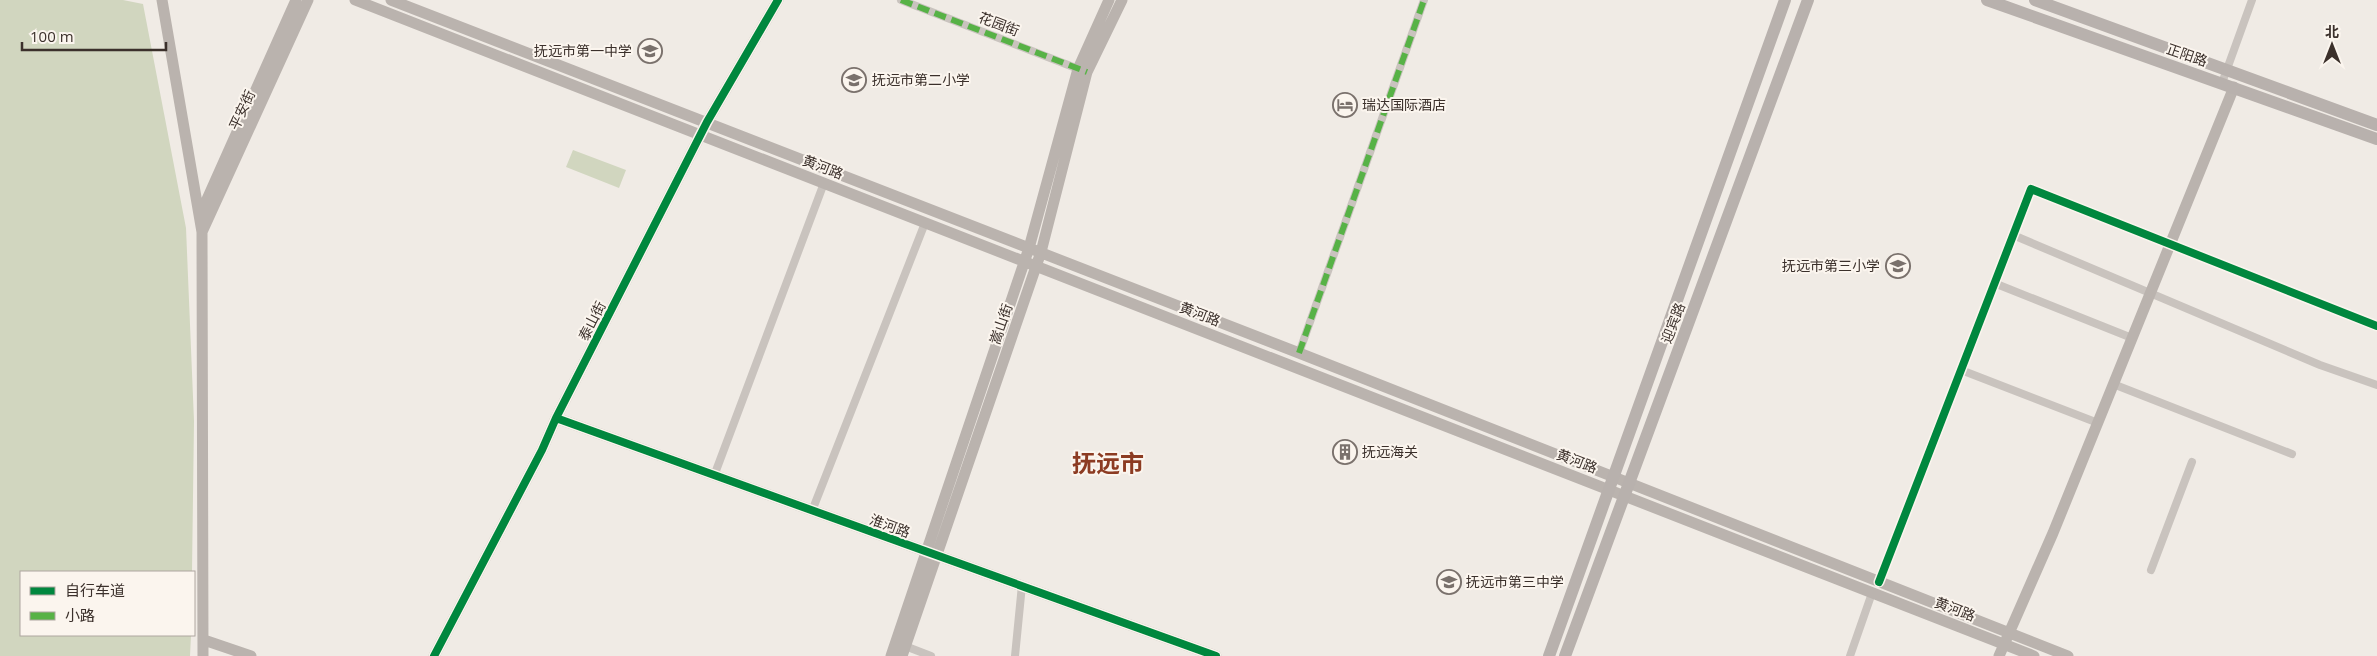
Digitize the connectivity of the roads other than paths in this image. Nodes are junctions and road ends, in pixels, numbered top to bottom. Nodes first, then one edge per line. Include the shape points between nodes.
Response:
1 (162, 0) edge
2 (296, 0) edge
3 (308, 0) edge
4 (355, 0) edge
5 (391, 0) edge
6 (778, 0) edge
7 (901, 0) edge
8 (1110, 0) edge
9 (1122, 0) edge
10 (1424, 0) edge
11 (1785, 0) edge
12 (1808, 0) edge
13 (1987, 0) edge
14 (2035, 0) edge
15 (2252, 0) edge
16 (2227, 69) junction
17 (1083, 70) junction
18 (2228, 85) junction
19 (707, 122) junction
20 (2377, 124) edge
21 (700, 135) junction
22 (2377, 139) edge
23 (824, 183) junction
24 (200, 215) junction
25 (925, 223) junction
26 (202, 232) junction
27 (2013, 235) junction
28 (2170, 245) junction
29 (1029, 248) junction
30 (1041, 252) junction
31 (1024, 262) junction
32 (1037, 266) junction
33 (1994, 283) junction
34 (2150, 292) junction
35 (2377, 326) edge
36 (2132, 338) junction
37 (1299, 353) junction
38 (1961, 370) junction
39 (2114, 384) junction
40 (2377, 386) edge
41 (556, 418) junction
42 (2098, 423) junction
43 (2292, 454) dead end
44 (2192, 462) dead end
45 (714, 476) junction
46 (1610, 483) junction
47 (1627, 490) junction
48 (812, 511) junction
49 (931, 554) junction
50 (2151, 570) dead end
51 (1880, 582) junction
52 (1022, 585) junction
53 (1872, 593) junction
54 (2008, 632) junction
55 (204, 640) junction
56 (2004, 644) junction
57 (903, 651) edge
58 (203, 656) edge
59 (251, 656) edge
60 (434, 656) edge
61 (890, 656) edge
62 (931, 656) edge
63 (1015, 656) edge
64 (1216, 656) edge
65 (1549, 656) edge
66 (1566, 656) edge
67 (1850, 656) edge
68 (1999, 656) edge
69 (2034, 656) edge
70 (2068, 656) edge

1 - 24 main road
2 - 24 main road, 平安街
3 - 26 main road, 平安街
4 - 21 main road, 黄河路
5 - 19 main road, 黄河路
6 - 19 main road, 泰山街
7 - 17 street, 花园街
8 - 17 main road, 嵩山街
9 - 17 main road, 嵩山街
10 - 37 street
11 - 46 main road, 迎宾路
12 - 47 main road, 迎宾路
13 - 18 main road, 正阳路
14 - 16 main road, 正阳路
15 - 16 street
16 - 18 street
16 - 20 main road, 正阳路
17 - 29 main road, 嵩山街
17 - 30 main road, 嵩山街
18 - 22 main road, 正阳路
18 - 28 main road
19 - 21 main road, 泰山街
19 - 29 main road, 黄河路
21 - 23 main road, 黄河路
21 - 41 main road, 泰山街
23 - 25 main road, 黄河路
23 - 45 street
24 - 26 main road
25 - 31 main road, 黄河路
25 - 48 street
26 - 55 main road
27 - 28 street via 2031,189
27 - 33 street
27 - 34 street
28 - 34 main road
28 - 35 street
29 - 30 main road, 黄河路
29 - 31 main road, 嵩山街
30 - 32 main road, 嵩山街
30 - 37 main road, 黄河路
31 - 32 main road, 黄河路
31 - 49 main road, 嵩山街
32 - 46 main road, 黄河路
32 - 49 main road, 嵩山街
33 - 36 street
33 - 38 street
34 - 36 main road
34 - 40 street
36 - 39 main road
37 - 46 main road, 黄河路
38 - 42 street
38 - 51 street
39 - 42 main road
39 - 43 street
41 - 45 main road, 淮河路
41 - 60 main road, 泰山街
42 - 54 main road
44 - 50 street
45 - 48 main road, 淮河路
46 - 47 main road, 黄河路
46 - 65 main road, 迎宾路
47 - 51 main road, 黄河路
47 - 53 main road, 黄河路
47 - 66 main road, 迎宾路
48 - 49 main road, 淮河路
49 - 52 main road, 淮河路
49 - 57 main road, 嵩山街
49 - 61 main road, 嵩山街
51 - 54 main road, 黄河路
52 - 63 street
52 - 64 main road, 淮河路
53 - 56 main road, 黄河路
53 - 67 street
54 - 56 main road
54 - 70 main road, 黄河路
55 - 58 main road
55 - 59 main road
56 - 68 main road
56 - 69 main road, 黄河路
57 - 62 street

